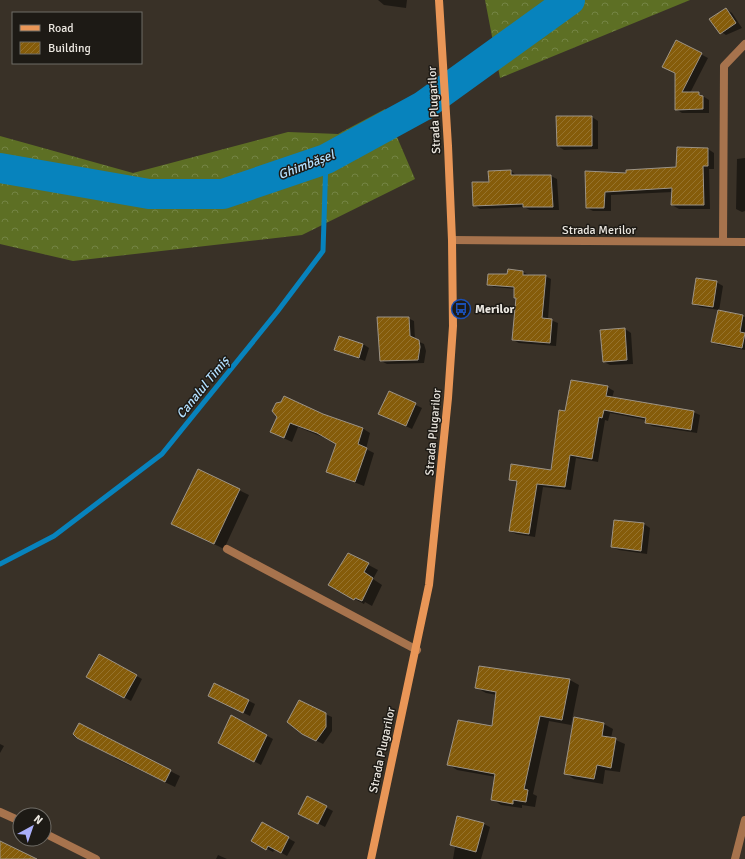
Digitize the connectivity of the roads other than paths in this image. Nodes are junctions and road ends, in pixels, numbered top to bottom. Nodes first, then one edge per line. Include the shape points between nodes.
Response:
1 (439, 0) edge
2 (745, 44) edge
3 (452, 240) junction
4 (723, 242) junction
5 (745, 242) edge
6 (227, 549) dead end
7 (417, 650) junction
8 (0, 812) edge
9 (12, 817) edge
10 (745, 820) edge
11 (52, 837) edge
12 (96, 859) edge
13 (371, 859) edge
14 (735, 859) edge

1 - 3 street, Strada Plugarilor
2 - 4 street via 724,66
3 - 4 street, Strada Merilor
3 - 7 street, Strada Plugarilor via 452,326 444,453 429,586
4 - 5 street, Strada Merilor
6 - 7 street
7 - 13 street, Strada Plugarilor
8 - 9 street
10 - 14 street
11 - 12 street

